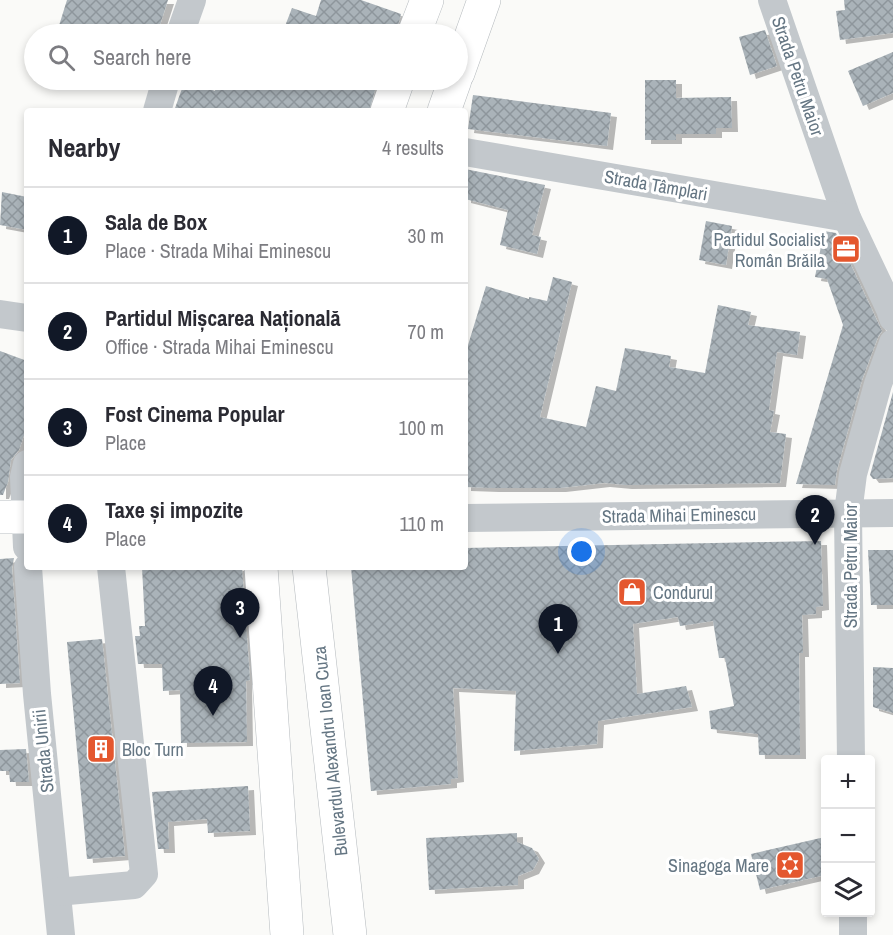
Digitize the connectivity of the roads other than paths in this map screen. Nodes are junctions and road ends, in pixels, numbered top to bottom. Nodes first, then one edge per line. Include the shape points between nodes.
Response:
1 (192, 0) edge
2 (427, 0) edge
3 (484, 0) edge
4 (772, 0) edge
5 (184, 24) edge
6 (418, 24) edge
7 (468, 45) edge
8 (163, 90) edge
9 (394, 90) edge
10 (451, 90) edge
11 (158, 108) edge
12 (388, 108) edge
13 (445, 108) edge
14 (468, 153) edge
15 (847, 218) junction
16 (0, 314) edge
17 (24, 318) edge
18 (893, 318) edge
19 (892, 349) edge
20 (24, 477) edge
21 (848, 513) junction
22 (893, 513) edge
23 (468, 518) edge
24 (20, 525) edge
25 (28, 570) edge
26 (111, 570) edge
27 (261, 570) edge
28 (309, 570) edge
29 (851, 755) edge
30 (57, 892) junction
31 (853, 917) edge
32 (61, 935) edge
33 (287, 935) edge
34 (350, 935) edge
35 (853, 935) edge

1 - 5 street
2 - 6 main road
3 - 7 main road
4 - 15 street, Strada Petru Maior
8 - 11 street
9 - 12 main road
10 - 13 main road
14 - 15 street, Strada Tâmplari
15 - 18 street, Strada Petru Maior
16 - 17 street
19 - 21 street, Strada Petru Maior via 878,384
20 - 24 street
21 - 22 street, Strada Mihai Eminescu
21 - 23 street, Strada Mihai Eminescu
21 - 29 street, Strada Petru Maior
25 - 30 street, Strada Unirii
26 - 30 street via 144,874 134,885
27 - 33 main road
28 - 34 main road, Bulevardul Alexandru Ioan Cuza
30 - 32 street, Strada Unirii
31 - 35 street

